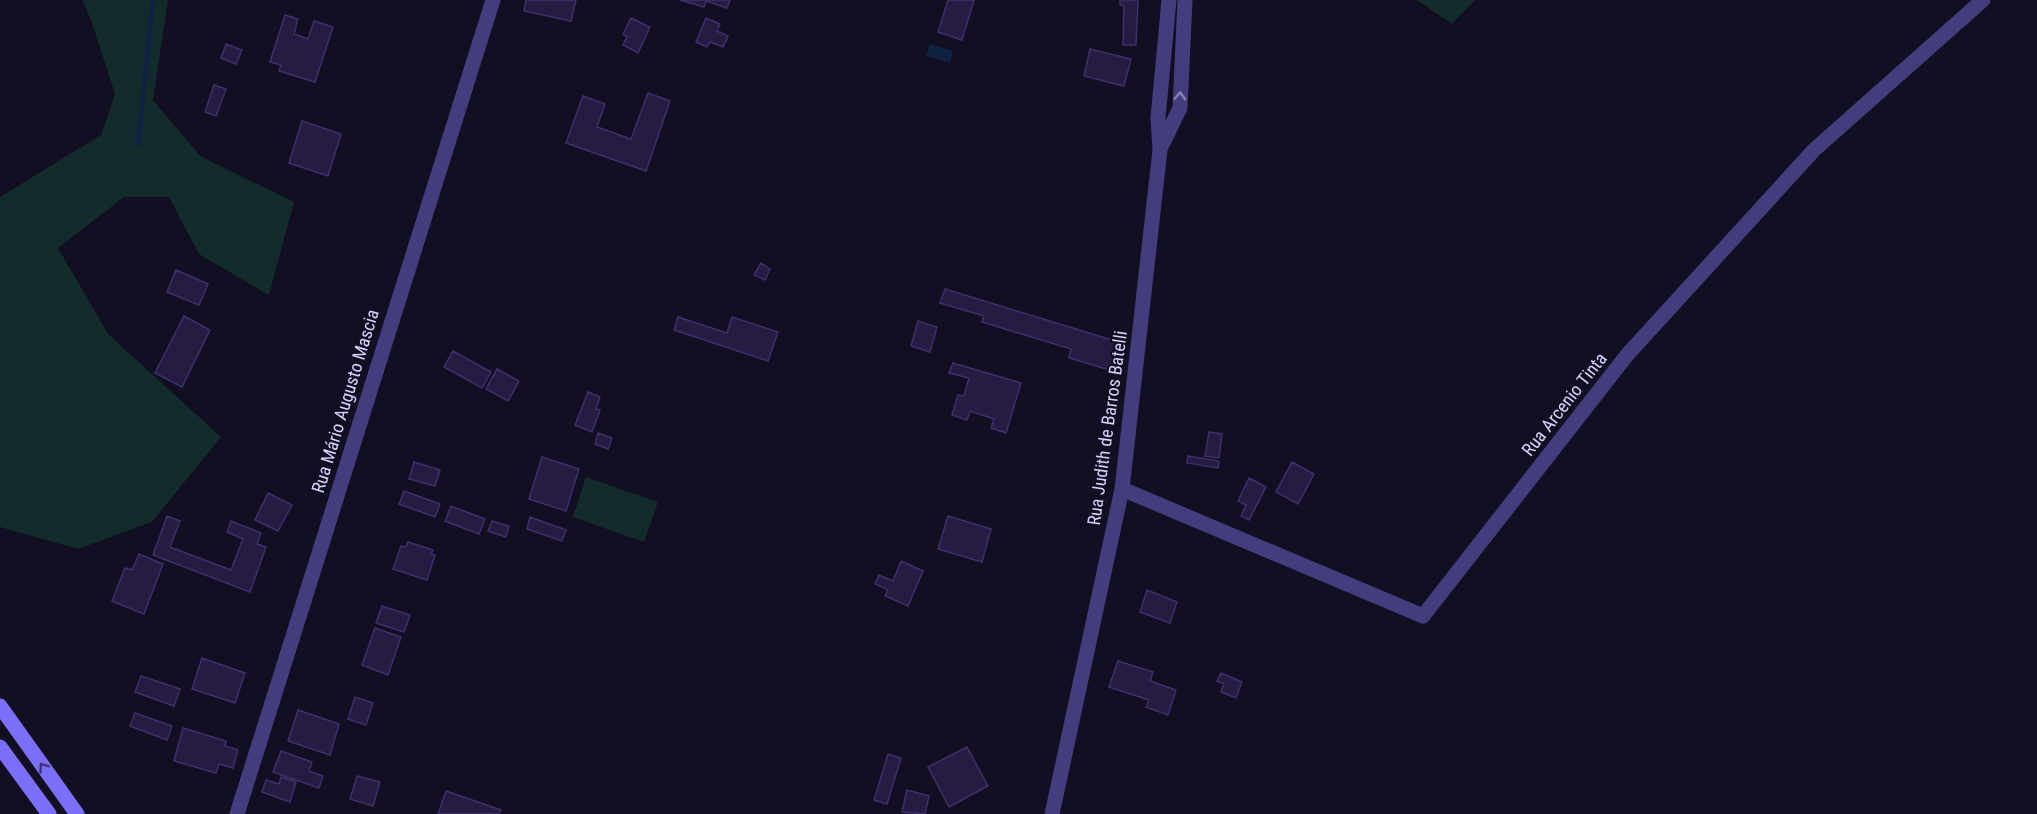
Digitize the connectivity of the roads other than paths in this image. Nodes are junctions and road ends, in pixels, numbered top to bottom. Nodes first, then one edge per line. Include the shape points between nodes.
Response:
1 (493, 0) edge
2 (1169, 0) edge
3 (1185, 0) edge
4 (1983, 0) edge
5 (1160, 150) junction
6 (1122, 489) junction
7 (0, 706) edge
8 (0, 747) edge
9 (49, 814) edge
10 (77, 814) edge
11 (237, 814) edge
12 (1052, 814) edge

1 - 11 street, Rua Mário Augusto Mascia
2 - 5 street, Rua Judith de Barros Batelli via 1158,118
5 -> 3 street, Rua Judith de Barros Batelli via 1180,108
4 - 6 street, Rua Arcenio Tinta via 1814,150 1635,347 1423,616
5 - 6 street, Rua Judith de Barros Batelli
6 - 12 street, Rua Judith de Barros Batelli
10 -> 7 main road
8 - 9 main road

